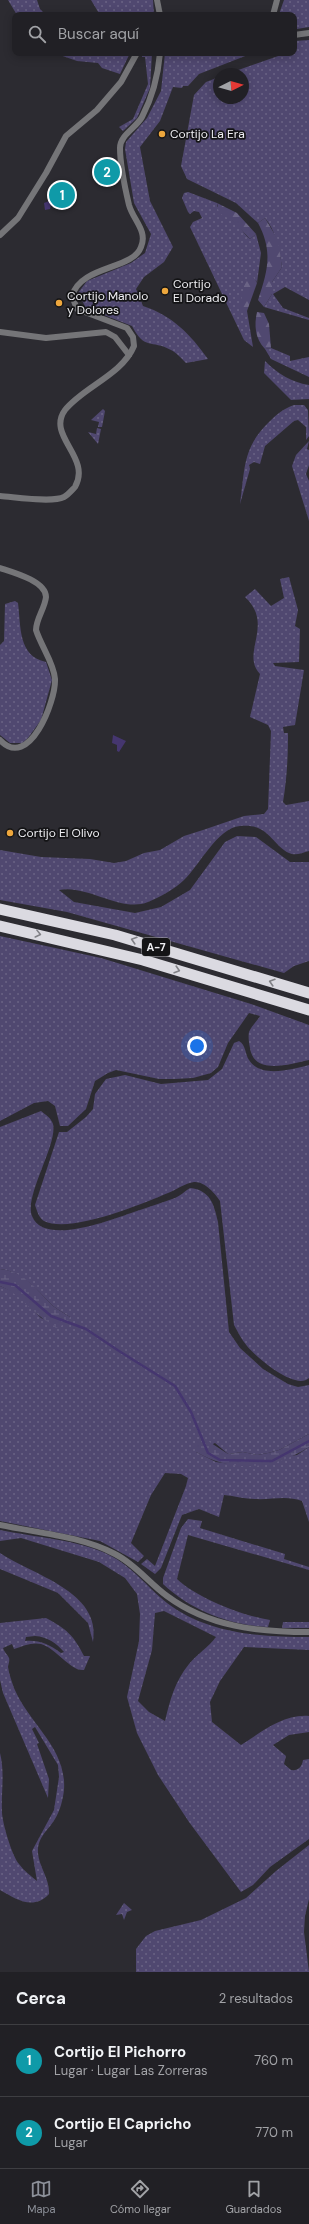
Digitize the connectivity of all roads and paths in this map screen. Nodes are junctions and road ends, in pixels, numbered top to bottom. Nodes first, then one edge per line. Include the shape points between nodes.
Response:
1 (157, 0) edge
2 (277, 0) edge
3 (159, 12) edge
4 (274, 12) edge
5 (309, 33) edge
6 (297, 35) edge
7 (135, 56) edge
8 (160, 56) edge
9 (0, 235) edge
10 (0, 332) edge
11 (129, 355) junction
12 (0, 496) edge
13 (0, 568) edge
14 (0, 740) edge
15 (0, 909) edge
16 (0, 926) edge
17 (309, 993) edge
18 (309, 1010) edge
19 (0, 1525) edge
20 (309, 1632) edge

1 - 3 street
2 - 4 street
5 - 6 street
7 - 9 street via 122,82 97,110 66,136 18,218
8 - 11 street via 155,88 142,118 124,137 120,149 130,207 143,234 141,249 116,265 96,272 78,283 72,296 77,309 127,328 133,337 134,346
10 - 11 street via 46,338 106,332 116,337
11 - 12 street via 66,409 61,418 60,428 79,468 78,481 72,490 64,498 57,499
13 - 14 street via 32,581 44,590 46,597 36,622 36,630 55,678 46,714 34,737 16,748
17 -> 15 highway, A-7 via 115,935
16 -> 18 highway, A-7 via 128,956
19 - 20 street via 102,1548 129,1563 182,1606 218,1622 255,1630

